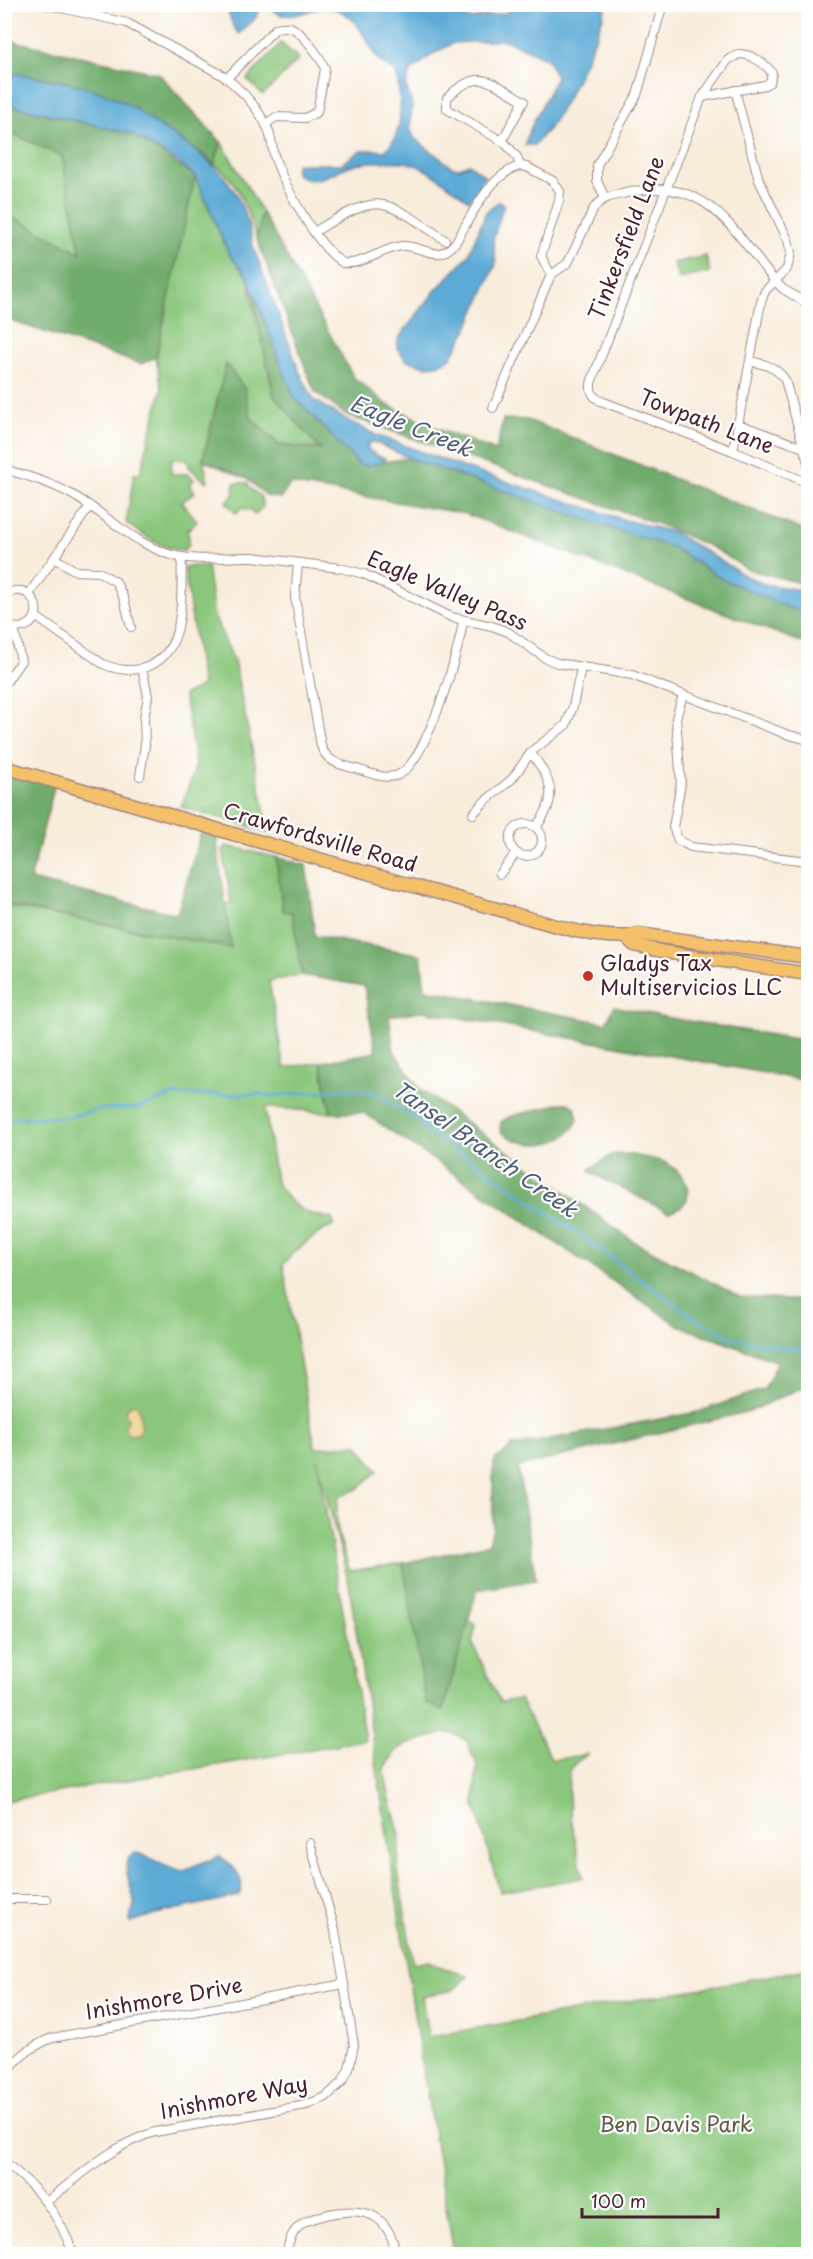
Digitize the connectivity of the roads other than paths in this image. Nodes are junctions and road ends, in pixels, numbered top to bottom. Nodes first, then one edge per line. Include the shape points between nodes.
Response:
1 (44, 4) edge
2 (663, 4) edge
3 (808, 42) edge
4 (227, 78) junction
5 (808, 87) edge
6 (735, 90) junction
7 (702, 97) junction
8 (266, 124) junction
9 (502, 141) junction
10 (520, 166) junction
11 (666, 188) junction
12 (605, 198) junction
13 (314, 232) junction
14 (445, 240) dead end
15 (551, 275) junction
16 (774, 280) junction
17 (808, 304) edge
18 (750, 361) junction
19 (592, 393) joint
20 (493, 408) dead end
21 (738, 424) junction
22 (804, 448) junction
23 (733, 451) junction
24 (808, 463) edge
25 (4, 469) edge
26 (808, 483) edge
27 (90, 506) junction
28 (182, 557) junction
29 (54, 558) junction
30 (298, 563) junction
31 (29, 594) junction
32 (4, 596) edge
33 (35, 616) junction
34 (463, 620) junction
35 (4, 623) edge
36 (131, 627) dead end
37 (14, 628) junction
38 (142, 668) junction
39 (581, 668) junction
40 (4, 685) edge
41 (683, 695) junction
42 (808, 740) edge
43 (531, 753) junction
44 (4, 767) edge
45 (140, 776) dead end
46 (472, 814) dead end
47 (536, 827) junction
48 (516, 853) junction
49 (808, 861) edge
50 (500, 874) dead end
51 (627, 938) junction
52 (808, 957) edge
53 (808, 974) edge
54 (310, 1843) dead end
55 (4, 1899) edge
56 (47, 1899) dead end
57 (344, 1984) junction
58 (4, 2076) edge
59 (4, 2162) edge
60 (46, 2202) junction
61 (73, 2254) edge
62 (287, 2254) edge
63 (396, 2254) edge

1 - 4 street via 127,23
2 - 12 street via 637,95 597,165 597,181
3 - 5 street
4 - 8 street via 248,98
4 - 8 street via 276,28 286,27 300,33 326,69 316,112 305,118 276,117
6 - 7 street
6 - 7 street via 767,84 772,79 771,70 751,56 739,54 728,60
6 - 16 street via 759,180 790,244 789,265
7 - 11 street, Tinkersfield Lane
8 - 13 street via 279,168
9 - 9 street via 447,109 447,98 456,89 486,79 525,101
9 - 10 street
10 - 13 street via 506,172 491,187 455,243 443,252 428,253 402,246 354,263 343,263
10 - 15 street via 553,181 560,191 541,252
11 - 12 street
11 - 16 street via 709,204
11 - 19 street, Tinkersfield Lane via 592,380
12 - 15 street via 594,208 568,263
13 - 14 street via 358,209 382,204
15 - 20 street
16 - 17 street
16 - 18 street via 761,302
18 - 21 street
18 - 22 street via 780,372 785,380
19 - 23 street, Towpath Lane via 601,401
21 - 22 street
21 - 23 street
22 - 24 street
23 - 26 street, Towpath Lane
25 - 27 street, Eagle Valley Pass via 52,485
27 - 28 street, Eagle Valley Pass via 143,543
27 - 29 street
28 - 30 street, Eagle Valley Pass via 253,557
28 - 38 street via 177,635 164,656
29 - 31 street
29 - 36 street via 76,571 99,572 116,582
30 - 34 street, Eagle Valley Pass via 364,574
30 - 34 street via 295,597 321,746 331,761 338,764 386,777 407,770 443,696
31 - 32 street via 16,591
31 - 33 street via 36,604
33 - 37 street via 27,626
33 - 38 street via 103,664 123,670
34 - 39 street, Eagle Valley Pass via 508,632 549,660
35 - 37 street
37 - 40 street via 21,661
38 - 45 street via 148,696
39 - 41 street, Eagle Valley Pass via 632,675
39 - 43 street via 566,725
41 - 42 street, Eagle Valley Pass
41 - 49 street via 676,718 681,783 673,820 674,833 681,843
43 - 46 street via 512,779
43 - 47 street via 546,774 550,789 547,810
44 - 51 main road, Crawfordsville Road via 443,894 587,932
47 - 48 street via 524,824 513,830 510,843
47 - 48 street via 543,837 540,849 525,857
48 - 50 street
51 - 52 main road, Crawfordsville Road via 638,934
51 - 53 main road, Crawfordsville Road via 634,945 665,952
54 - 57 street, Inishmore Way via 332,1920
55 - 56 street
57 - 58 street, Inishmore Drive via 52,2038 26,2052
57 - 60 street, Inishmore Way via 354,2049 348,2071 329,2095 306,2105 155,2132 133,2140
59 - 60 street
60 - 61 street
62 - 63 street via 294,2231 312,2217 355,2210 376,2217 390,2232

